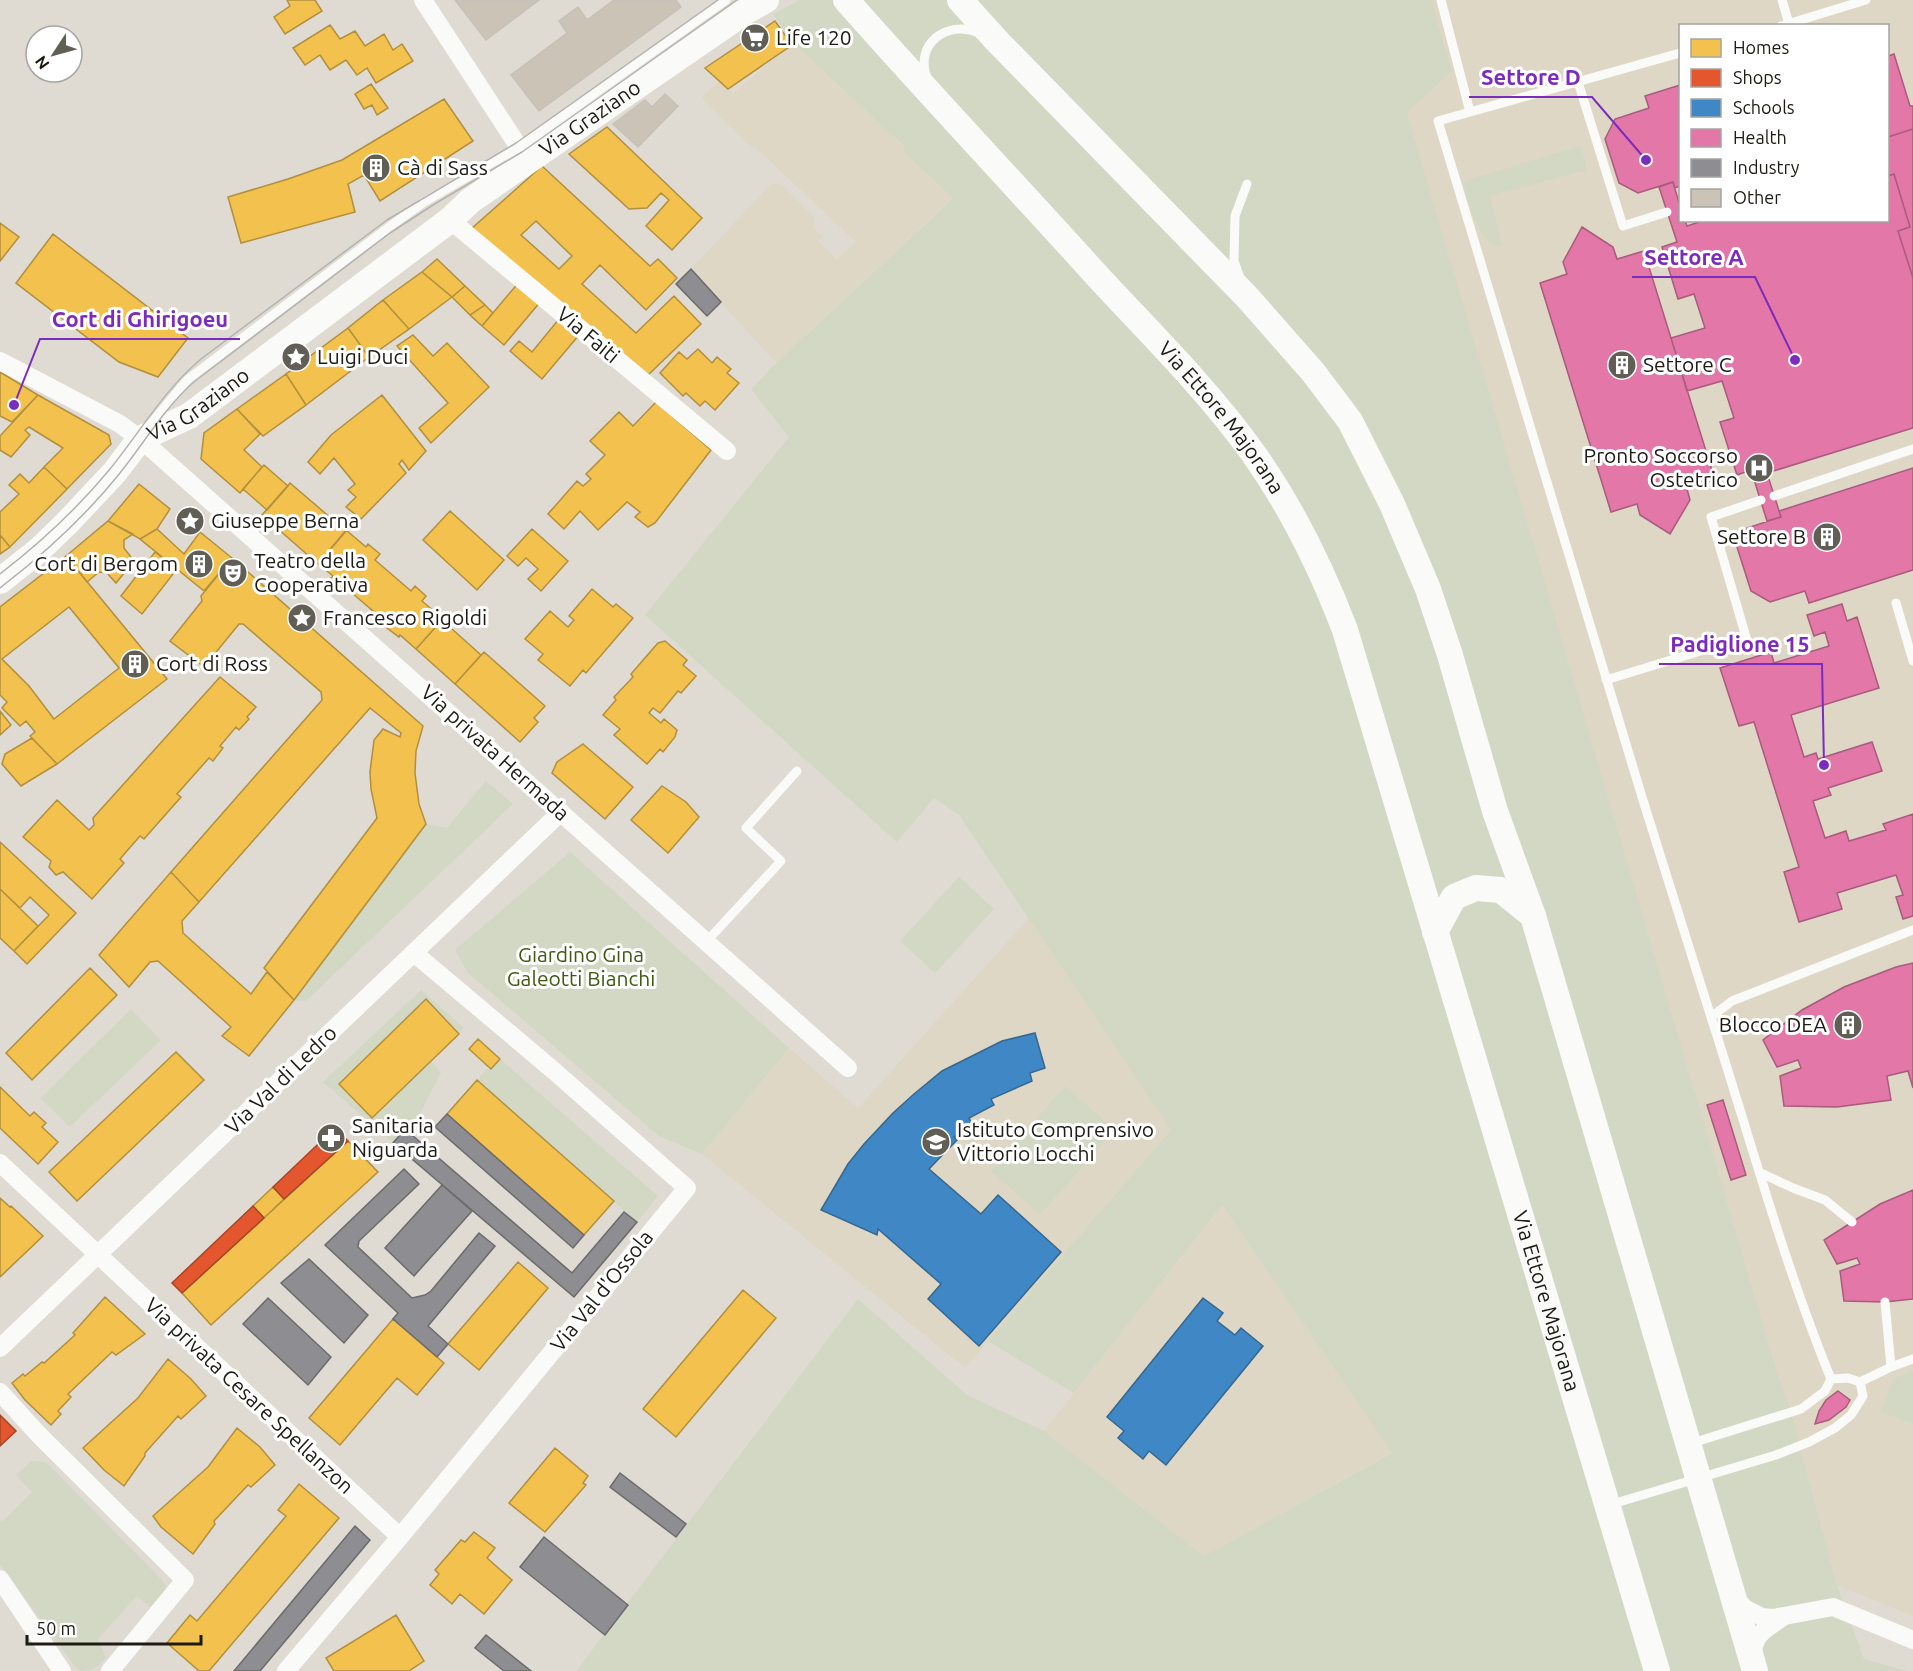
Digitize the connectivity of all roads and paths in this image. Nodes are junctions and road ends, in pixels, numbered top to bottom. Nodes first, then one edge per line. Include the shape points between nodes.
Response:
1 (423, 0) edge
2 (726, 0) edge
3 (766, 0) edge
4 (846, 0) edge
5 (960, 0) edge
6 (981, 0) edge
7 (1441, 0) edge
8 (1782, 0) edge
9 (1866, 0) edge
10 (1785, 24) edge
11 (1788, 24) edge
12 (997, 41) junction
13 (1679, 53) edge
14 (1578, 82) junction
15 (933, 96) junction
16 (1470, 112) junction
17 (524, 154) junction
18 (1246, 184) dead end
19 (1667, 212) dead end
20 (450, 220) junction
21 (1247, 297) junction
22 (0, 361) edge
23 (140, 439) junction
24 (1913, 449) edge
25 (727, 451) dead end
26 (1774, 496) dead end
27 (1761, 500) dead end
28 (0, 581) edge
29 (1896, 603) dead end
30 (1913, 660) edge
31 (1606, 680) junction
32 (797, 771) dead end
33 (561, 812) junction
34 (1533, 916) junction
35 (1913, 930) edge
36 (1435, 932) junction
37 (707, 941) junction
38 (414, 953) junction
39 (1711, 1017) junction
40 (848, 1068) dead end
41 (0, 1163) edge
42 (1761, 1173) junction
43 (1852, 1222) dead end
44 (98, 1255) junction
45 (1885, 1302) dead end
46 (0, 1348) edge
47 (1913, 1359) edge
48 (1890, 1367) junction
49 (1831, 1379) junction
50 (1860, 1382) junction
51 (0, 1392) edge
52 (1688, 1444) junction
53 (1698, 1477) junction
54 (1607, 1506) junction
55 (400, 1537) junction
56 (0, 1579) edge
57 (1733, 1595) junction
58 (1785, 1616) junction
59 (1913, 1640) edge
60 (1754, 1667) edge
61 (62, 1671) edge
62 (110, 1671) edge
63 (286, 1671) edge
64 (1657, 1671) edge

1 - 17 street
2 - 17 lane, Via Graziano
3 - 17 street, Via Graziano via 580,127
4 - 15 street, Via Ettore Majorana
5 - 12 street
6 - 12 street
7 - 16 lane
8 - 10 lane
9 - 11 lane
12 - 15 lane via 969,29 940,33 923,59
12 - 21 street
13 - 14 lane
14 - 16 lane
14 - 19 lane via 1623,226
15 - 36 street, Via Ettore Majorana via 1203,392 1252,452 1296,521 1331,591 1345,630
16 - 31 lane via 1438,121
17 - 20 street, Via Graziano
17 - 23 lane, Via Graziano via 424,202 389,226 187,380
18 - 21 lane via 1235,216 1234,261
20 - 23 street, Via Graziano via 189,416
20 - 25 street, Via Faiti
21 - 34 street via 1350,421 1392,504 1428,589 1495,811
22 - 23 street, Via privata Hermada via 120,424
23 - 28 street via 66,524
23 - 33 street, Via privata Hermada
24 - 26 lane
27 - 31 lane via 1711,517 1746,637
29 - 30 lane
31 - 39 lane
32 - 37 lane via 746,828 781,861
33 - 37 street, Via privata Hermada
33 - 38 street, Via Val di Ledro
34 - 36 street via 1501,890 1476,888 1454,897
34 - 52 street
35 - 39 lane via 1732,1001
36 - 54 street, Via Ettore Majorana
37 - 40 street, Via privata Hermada
38 - 44 street, Via Val di Ledro
38 - 55 street, Via Val d'Ossola via 687,1188
39 - 42 lane
41 - 44 street, Via privata Cesare Spellanzon
42 - 43 lane via 1825,1200
42 - 49 lane via 1812,1333
44 - 46 street, Via Val di Ledro
44 - 55 street, Via privata Cesare Spellanzon
45 - 48 lane
47 - 48 lane
48 - 50 lane
49 - 50 lane
49 - 52 lane via 1825,1391 1801,1409
50 - 53 lane via 1863,1396 1851,1415 1822,1435 1790,1450
51 - 62 street via 185,1580
52 - 53 street
53 - 54 lane
53 - 57 street
54 - 64 street, Via Ettore Majorana
55 - 63 street, Via Val d'Ossola
56 - 61 street
57 - 58 street via 1746,1609 1762,1617
57 - 60 street
58 - 59 street via 1833,1607
58 - 60 street via 1756,1639 1752,1648

